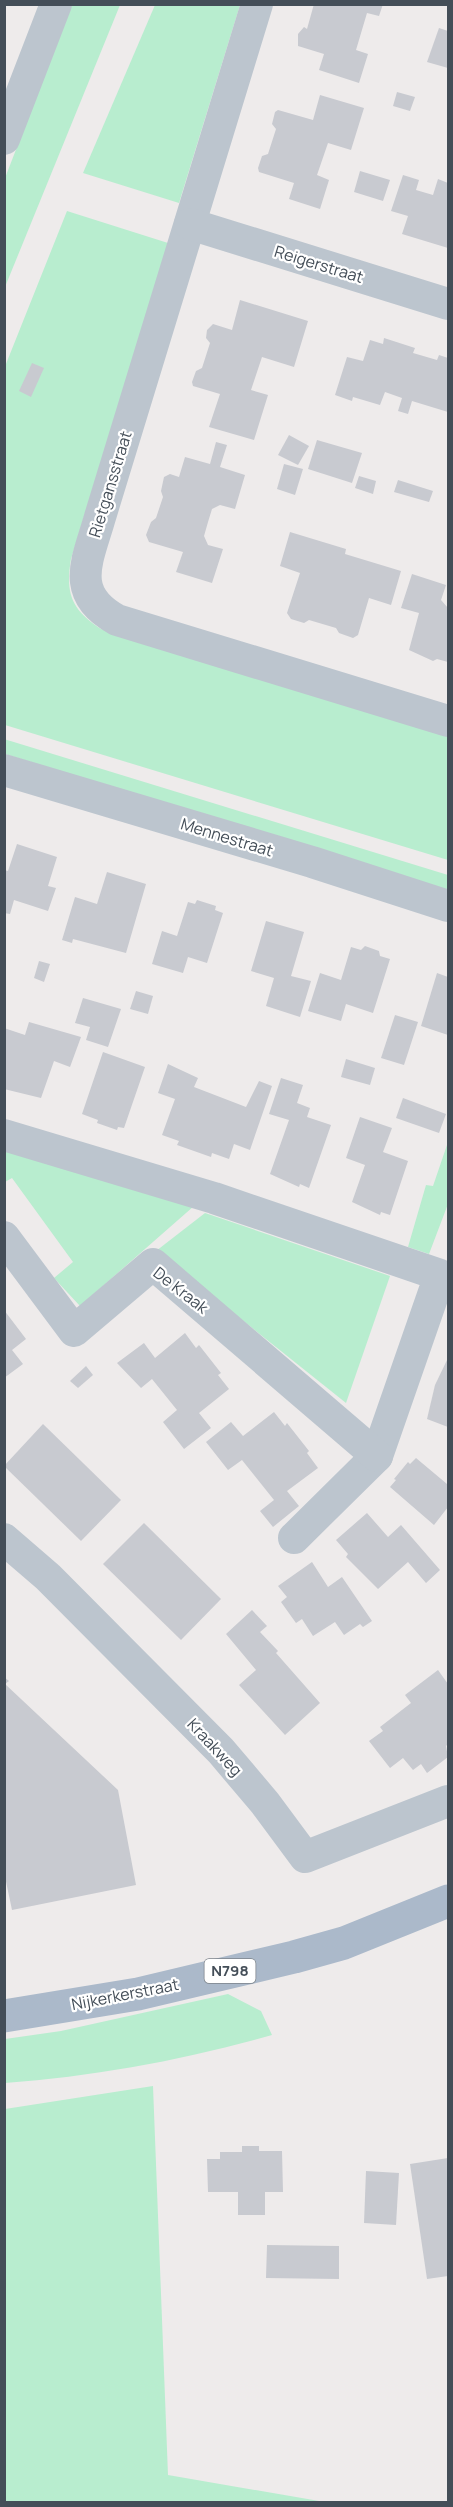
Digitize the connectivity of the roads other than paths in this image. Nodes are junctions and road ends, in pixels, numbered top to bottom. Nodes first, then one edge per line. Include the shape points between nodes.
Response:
1 (56, 4) edge
2 (256, 4) edge
3 (4, 139) edge
4 (190, 224) junction
5 (448, 304) edge
6 (448, 721) edge
7 (4, 770) edge
8 (448, 906) edge
9 (4, 1135) edge
10 (4, 1237) edge
11 (444, 1264) edge
12 (377, 1456) junction
13 (294, 1538) dead end
14 (4, 1539) edge
15 (448, 1801) edge
16 (448, 1901) edge
17 (4, 2016) edge

1 - 3 street
2 - 4 street, Rietgansstraat
4 - 5 street, Reigerstraat
4 - 6 street, Rietgansstraat via 87,562 87,595 98,610 117,620
7 - 8 street, Mennestraat
9 - 11 street
10 - 12 street, De Kraak via 74,1331 153,1264
11 - 12 street
12 - 13 street
14 - 15 street, Kraakweg via 48,1577 221,1751 305,1857
16 - 17 main road, Nijkerkerstraat / N798 via 344,1943 294,1957 138,1994

